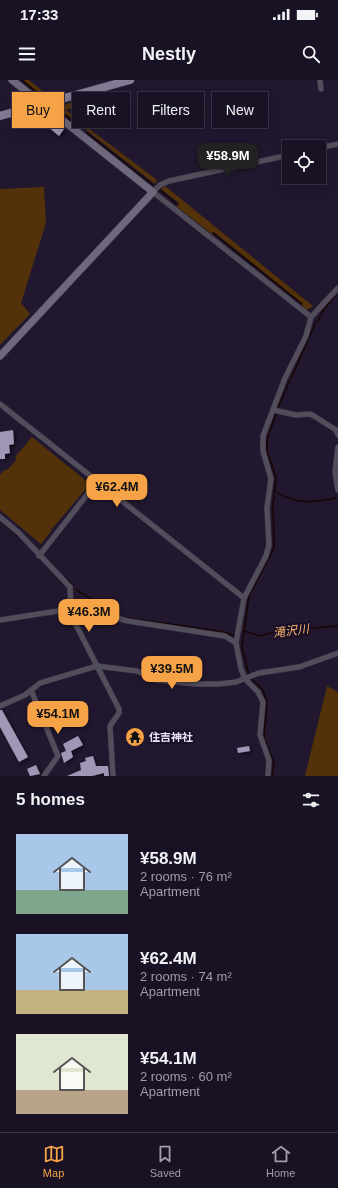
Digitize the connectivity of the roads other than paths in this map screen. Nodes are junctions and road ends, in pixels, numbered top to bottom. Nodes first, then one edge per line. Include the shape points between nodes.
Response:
1 (12, 80) edge
2 (130, 80) edge
3 (320, 80) edge
4 (321, 89) dead end
5 (27, 92) edge
6 (64, 98) edge
7 (12, 113) edge
8 (0, 116) edge
9 (64, 121) edge
10 (338, 144) edge
11 (326, 147) edge
12 (282, 157) edge
13 (153, 192) junction
14 (338, 288) edge
15 (311, 317) junction
16 (0, 356) edge
17 (0, 404) edge
18 (273, 410) junction
19 (338, 435) edge
20 (338, 447) edge
21 (97, 482) junction
22 (338, 490) edge
23 (0, 517) edge
24 (39, 556) junction
25 (244, 598) junction
26 (72, 609) junction
27 (0, 620) edge
28 (236, 643) junction
29 (338, 653) edge
30 (96, 666) junction
31 (248, 678) junction
32 (31, 690) junction
33 (0, 706) edge
34 (44, 776) edge
35 (113, 776) edge
36 (268, 776) edge

1 - 5 street
2 - 6 main road
3 - 4 street
7 - 8 main road
9 - 13 street
10 - 11 street
12 - 13 street via 169,181
13 - 15 street
13 - 16 street
14 - 15 street
15 - 18 street via 306,336 285,378
17 - 21 street
18 - 19 street via 296,415 310,414 336,430
18 - 25 street via 263,436 271,479 267,508 269,545
20 - 22 street via 335,472
21 - 24 street
21 - 25 street
23 - 24 street via 19,533
24 - 26 street via 70,587
25 - 28 street
26 - 27 street
26 - 28 street via 94,612 128,622 225,636
26 - 30 street via 74,621
28 - 31 street via 241,669
29 - 31 street via 299,667
30 - 31 street via 137,671 156,680 197,684 230,683
30 - 32 street via 40,683
30 - 35 street via 119,709 110,726
31 - 36 street via 263,702 260,735 269,760
32 - 33 street
32 - 34 street via 58,756

